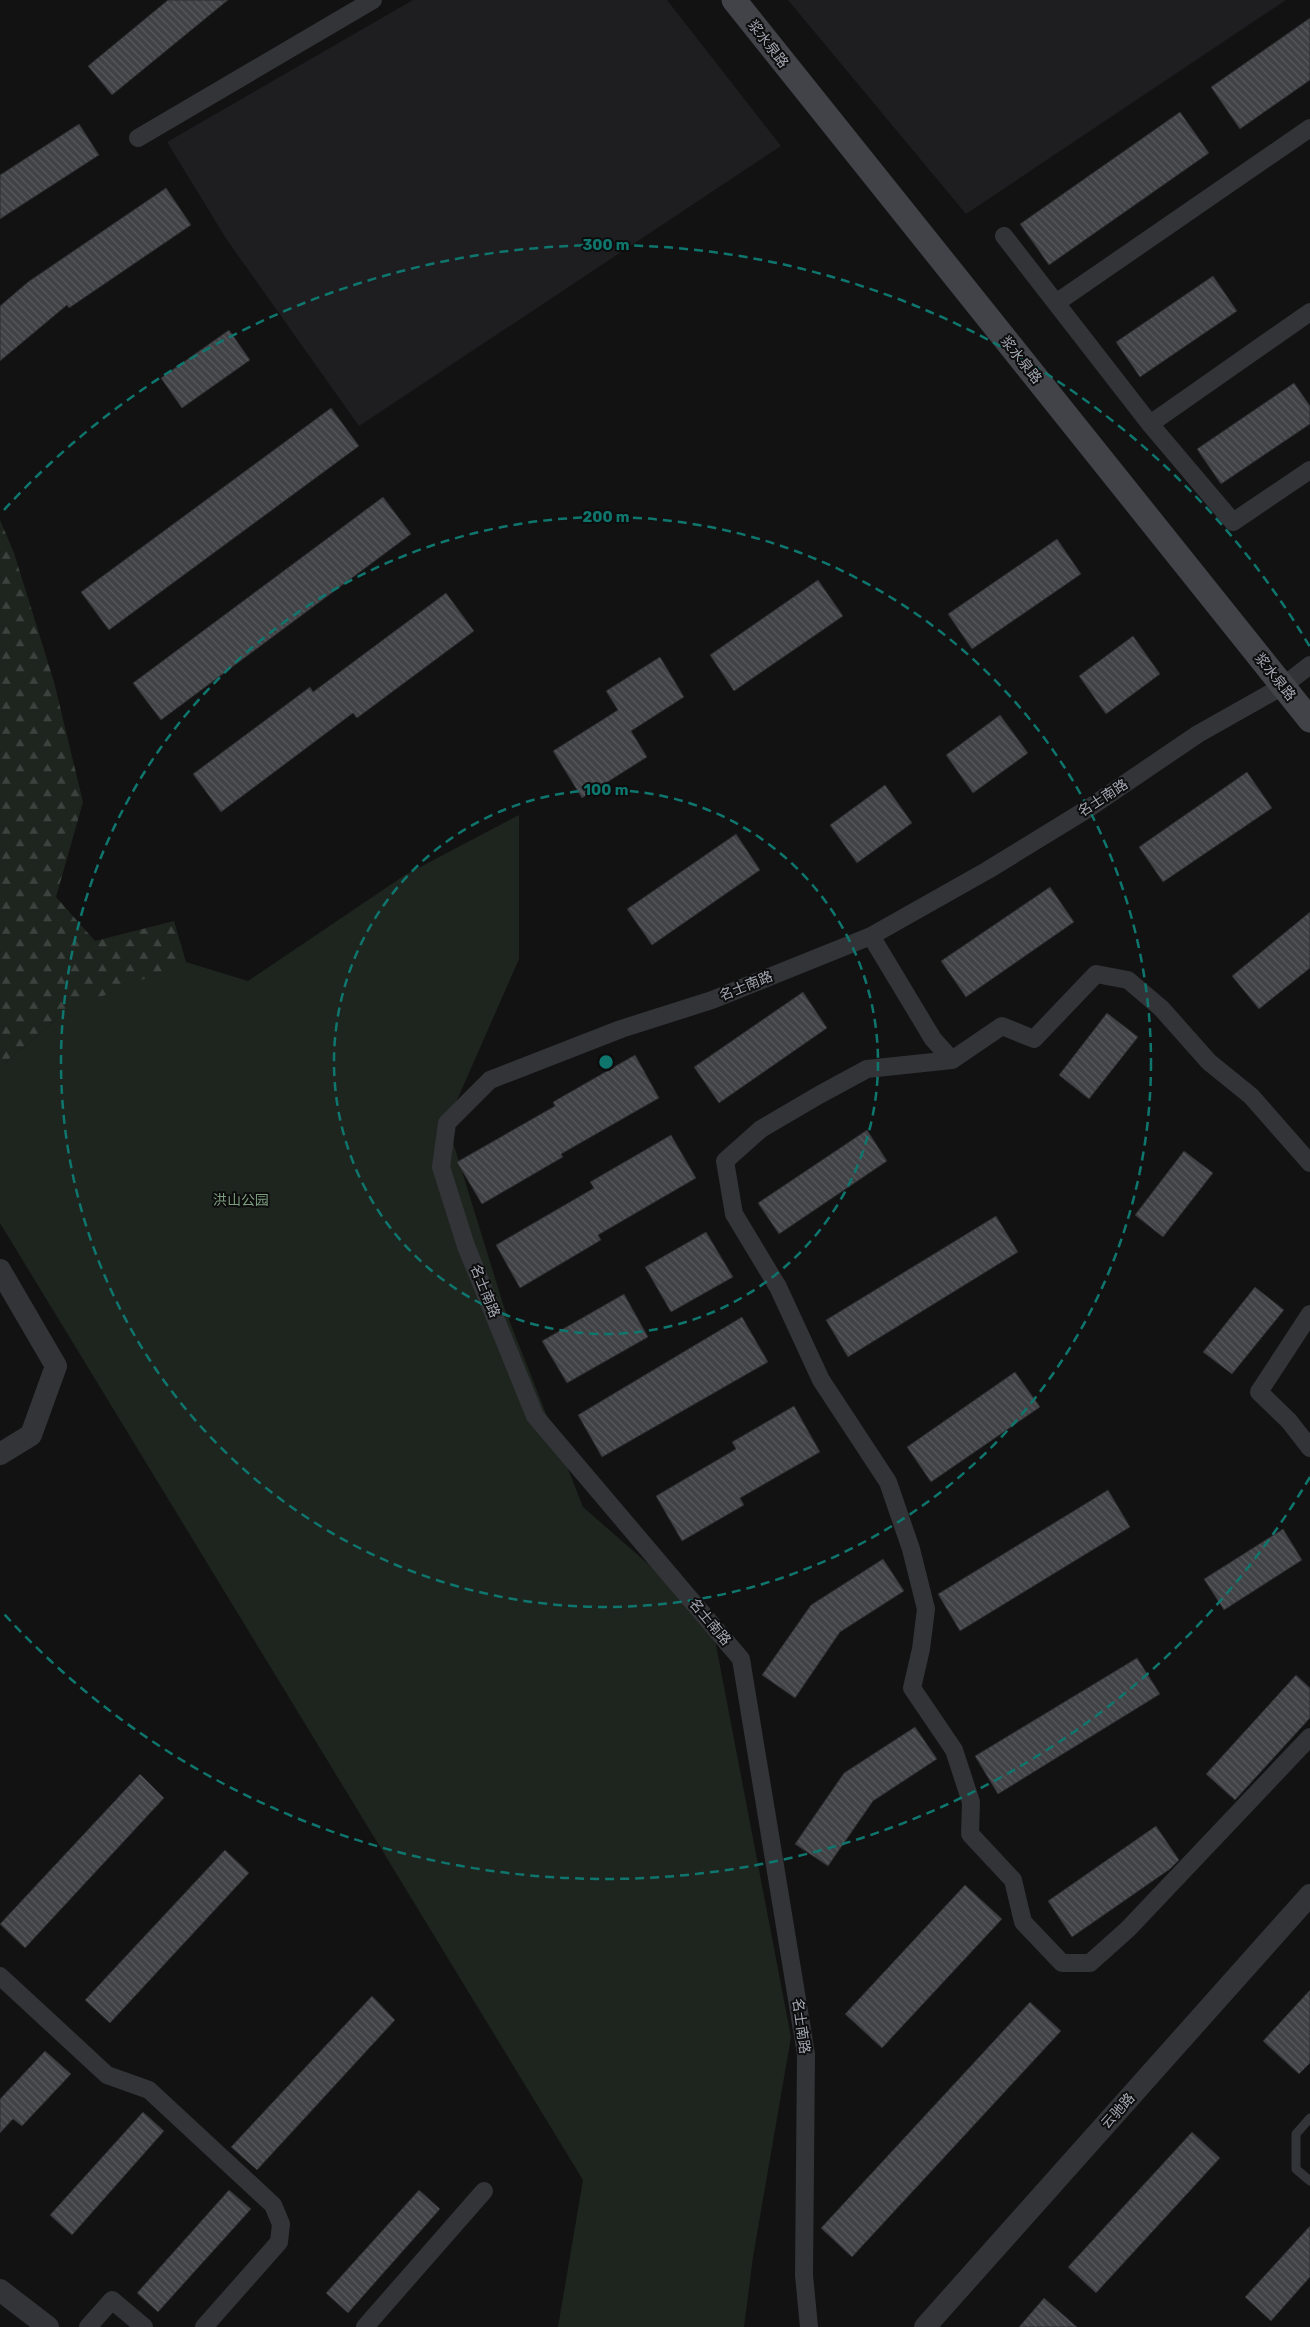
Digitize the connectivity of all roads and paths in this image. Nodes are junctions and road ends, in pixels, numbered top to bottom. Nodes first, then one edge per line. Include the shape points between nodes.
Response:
1 (373, 0) edge
2 (734, 0) edge
3 (1310, 128) edge
4 (138, 138) dead end
5 (1004, 236) dead end
6 (1056, 303) junction
7 (1310, 312) edge
8 (1150, 424) junction
9 (1310, 470) edge
10 (1310, 665) edge
11 (1282, 686) junction
12 (1310, 720) edge
13 (871, 936) junction
14 (952, 1060) junction
15 (1310, 1163) edge
16 (0, 1270) edge
17 (1310, 1314) edge
18 (1310, 1448) edge
19 (0, 1454) edge
20 (1310, 1737) edge
21 (1310, 1896) edge
22 (0, 1976) edge
23 (1310, 2118) edge
24 (1310, 2181) edge
25 (484, 2191) dead end
26 (0, 2290) edge
27 (48, 2327) edge
28 (88, 2327) edge
29 (144, 2327) edge
30 (204, 2327) edge
31 (365, 2327) edge
32 (809, 2327) edge
33 (925, 2327) edge

1 - 4 street
2 - 11 main road, 浆水泉路
3 - 6 street
5 - 6 street
6 - 8 street
7 - 8 street
8 - 9 street via 1233,522
10 - 11 street, 名士南路
11 - 12 main road, 浆水泉路
11 - 13 street, 名士南路 via 1198,734 1089,808 988,870
13 - 14 street via 933,1039
13 - 32 street, 名士南路 via 712,1000 621,1029 490,1080 446,1123 441,1167 466,1246 535,1416 741,1659 806,2054 804,2275
14 - 15 street via 1002,1026 1034,1039 1096,974 1128,980 1161,1008 1209,1062 1251,1096
14 - 20 street via 867,1069 760,1129 725,1161 734,1214 778,1287 821,1380 888,1482 911,1550 926,1609 912,1688 954,1750 972,1802 970,1834 1013,1880 1023,1922 1062,1963 1090,1963 1128,1929
16 - 19 street via 56,1366 31,1435
17 - 18 street via 1259,1392 1289,1421
21 - 33 street, 云驰路
22 - 30 street via 107,2075 148,2090 273,2205 281,2224 279,2242
23 - 24 lane via 1296,2134 1296,2169
25 - 31 street
26 - 27 street
28 - 29 street via 112,2300

